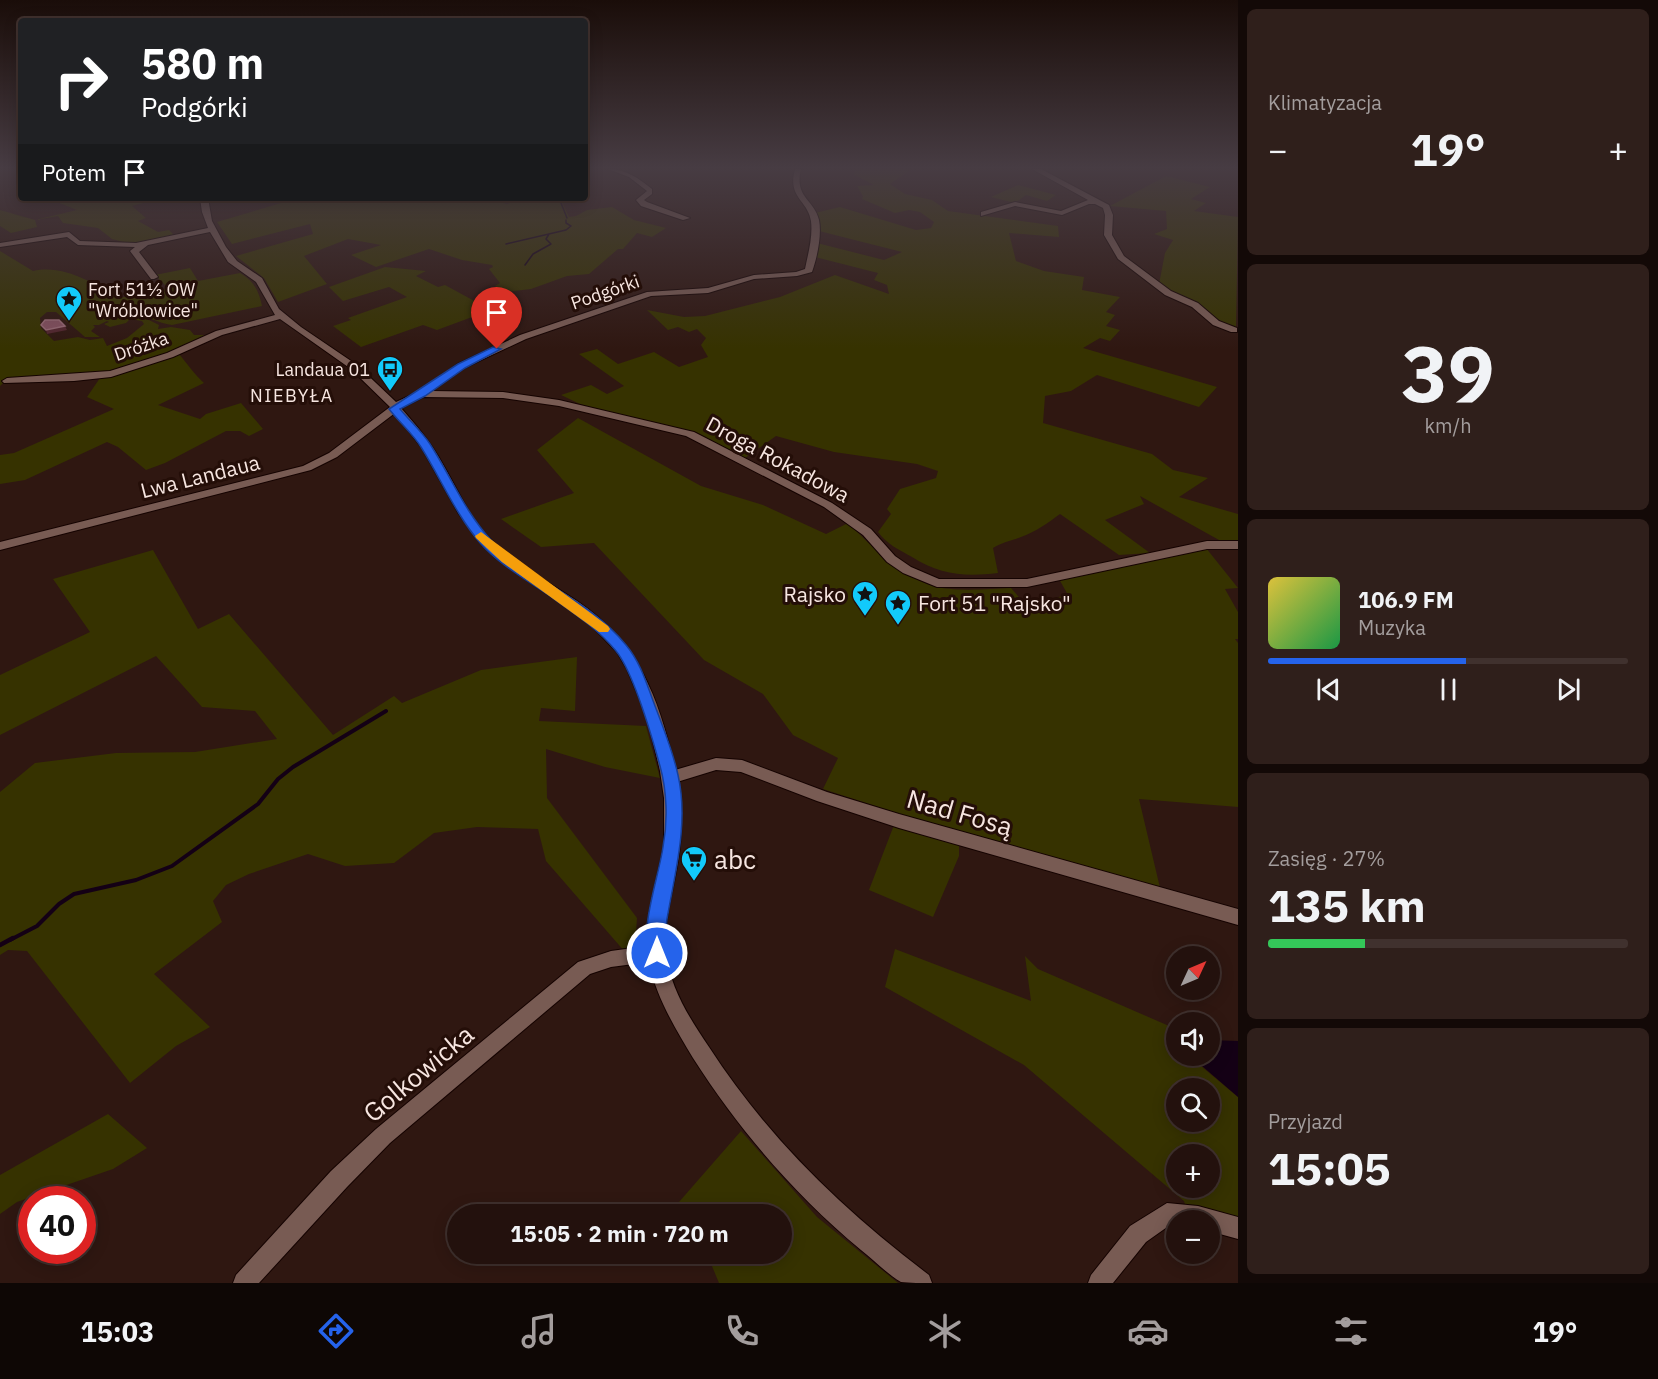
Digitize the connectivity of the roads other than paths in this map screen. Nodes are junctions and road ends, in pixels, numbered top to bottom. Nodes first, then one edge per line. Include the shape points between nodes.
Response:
1 (213, 229) joint
2 (815, 229) edge
3 (1108, 229) edge
4 (152, 243) junction
5 (0, 245) edge
6 (154, 278) dead end
7 (281, 316) junction
8 (1234, 330) dead end
9 (7, 381) dead end
10 (421, 394) junction
11 (394, 409) junction
12 (1238, 545) edge
13 (0, 546) edge
14 (670, 776) junction
15 (1238, 916) edge
16 (657, 953) junction
17 (1238, 1228) edge
18 (244, 1283) edge
19 (921, 1283) edge
20 (1099, 1283) edge

1 - 4 street
1 - 7 street via 230,258 261,282 271,305
2 - 10 street, Podgórki via 809,270 754,277 708,290 650,294 523,337 461,366
3 - 8 street via 1121,257 1168,293
4 - 5 street via 78,243 69,234
4 - 6 street via 134,251
7 - 9 street, Dróżka via 219,333 170,355 111,374
7 - 11 street via 353,366
10 - 11 street, Podgórki
10 - 12 street, Droga Rokadowa via 503,395 559,403 690,434 828,505 867,532 899,565 937,583 1027,583 1207,545
11 - 13 street, Lwa Landaua via 344,448 301,470
11 - 14 street via 424,444 470,522 487,542 595,621 621,648 643,687
14 - 15 street, Nad Fosą via 716,764 742,766 899,821
14 - 16 street via 673,835 657,926
16 - 18 street, Golkowicka via 611,959 584,968 383,1136
16 - 19 street via 662,978 685,1027 708,1065 771,1149 856,1232
17 - 20 street via 1198,1217 1167,1214 1138,1234

